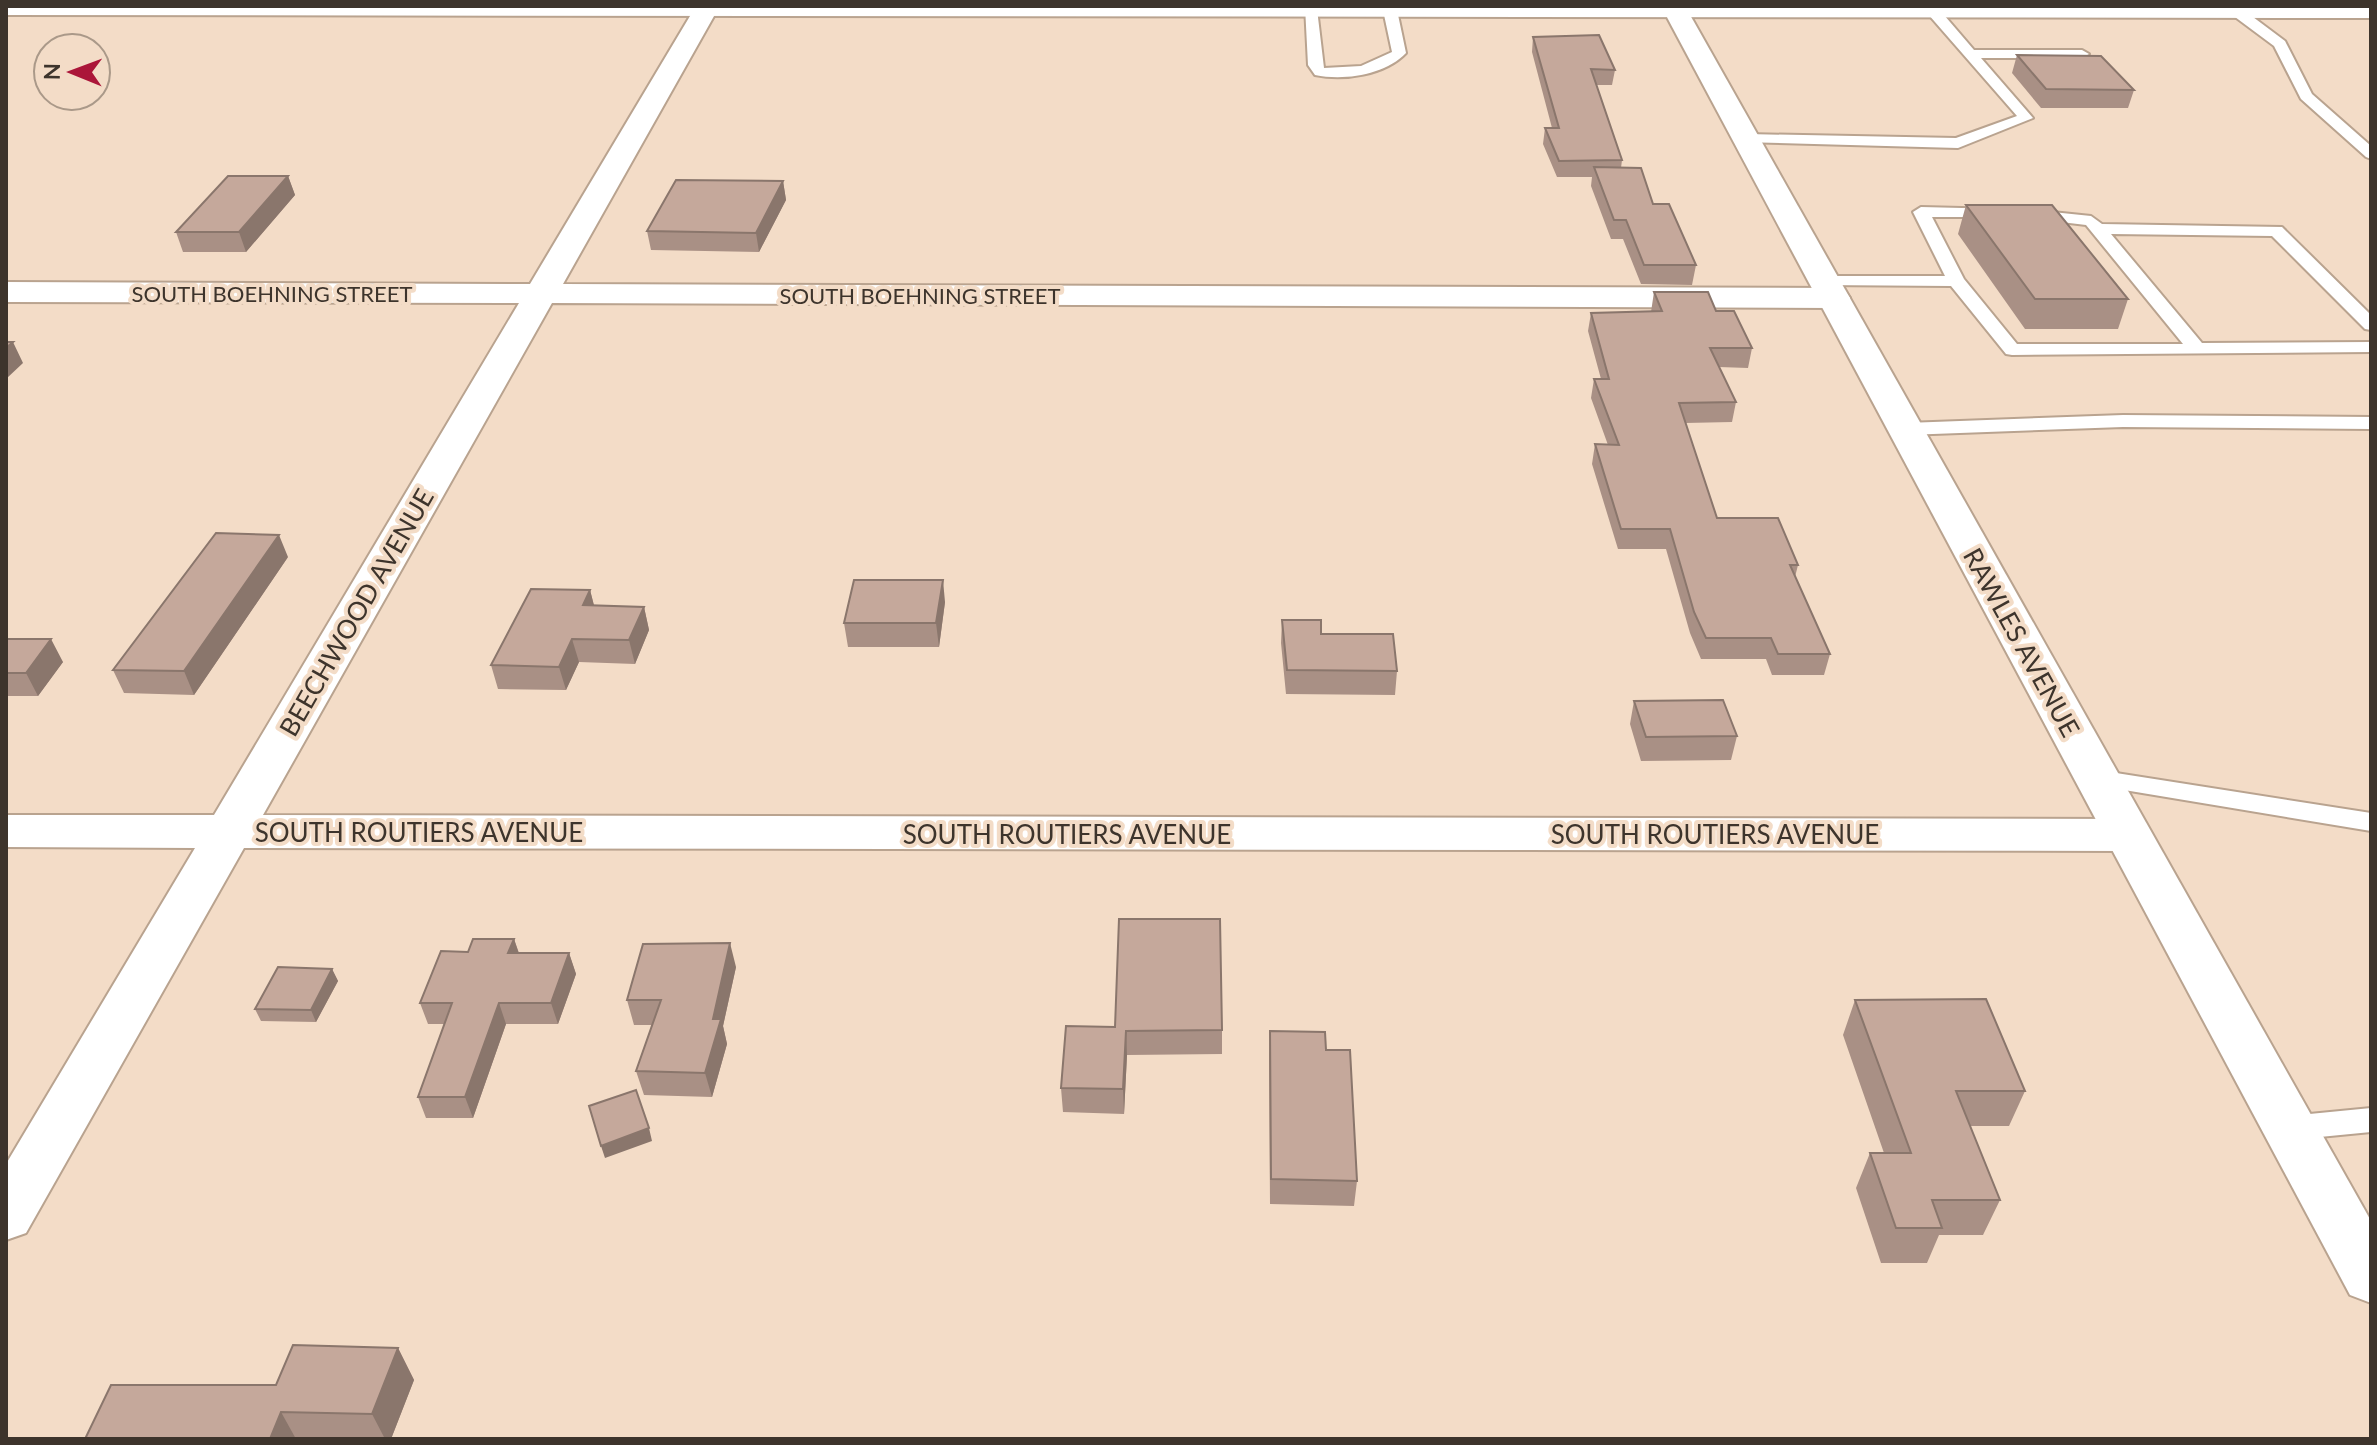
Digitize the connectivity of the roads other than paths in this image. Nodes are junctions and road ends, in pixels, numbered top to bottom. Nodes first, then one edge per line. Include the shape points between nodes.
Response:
1 (238, 7) edge
2 (6, 8) edge
3 (1150, 8) edge
4 (1297, 8) edge
5 (1674, 8) edge
6 (2132, 8) edge
7 (706, 9) junction
8 (1390, 10) junction
9 (1933, 11) junction
10 (2236, 11) junction
11 (2371, 11) edge
12 (1971, 54) junction
13 (2082, 54) edge
14 (1746, 139) junction
15 (2371, 154) edge
16 (2097, 229) junction
17 (1956, 281) junction
18 (1829, 289) junction
19 (6, 292) edge
20 (541, 294) junction
21 (2371, 325) edge
22 (2371, 347) edge
23 (2197, 349) junction
24 (2371, 423) edge
25 (1906, 429) junction
26 (2097, 778) junction
27 (2371, 822) edge
28 (6, 831) edge
29 (229, 832) junction
30 (2128, 835) junction
31 (2371, 1120) edge
32 (2289, 1128) junction
33 (6, 1216) edge
34 (2371, 1277) edge

1 - 2 street
1 - 7 street
3 - 4 street
3 - 7 street
4 - 8 street
4 - 8 lane via 1315,65 1320,72 1338,73 1383,65 1399,53
5 - 8 street
5 - 9 street
5 - 14 street, RAWLES AVENUE
6 - 9 street
6 - 10 street
7 - 20 street, BEECHWOOD AVENUE
9 - 12 lane
10 - 11 street
10 - 15 lane via 2280,44 2306,96
12 - 13 lane
12 - 14 lane via 2026,118 1958,143
14 - 18 street, RAWLES AVENUE
16 - 17 lane via 2091,221 2001,212 1921,212
16 - 21 lane via 2276,231
16 - 23 lane
17 - 18 lane
17 - 23 lane via 2012,350
18 - 20 street, SOUTH BOEHNING STREET
18 - 25 street, RAWLES AVENUE
19 - 20 street, SOUTH BOEHNING STREET
20 - 29 street, BEECHWOOD AVENUE
22 - 23 lane
24 - 25 lane via 2123,421
25 - 26 street, RAWLES AVENUE
26 - 27 lane
26 - 30 street, RAWLES AVENUE
28 - 29 street, SOUTH ROUTIERS AVENUE
29 - 30 street, SOUTH ROUTIERS AVENUE
29 - 33 street, BEECHWOOD AVENUE
30 - 32 street, RAWLES AVENUE
31 - 32 lane
32 - 34 street, RAWLES AVENUE

